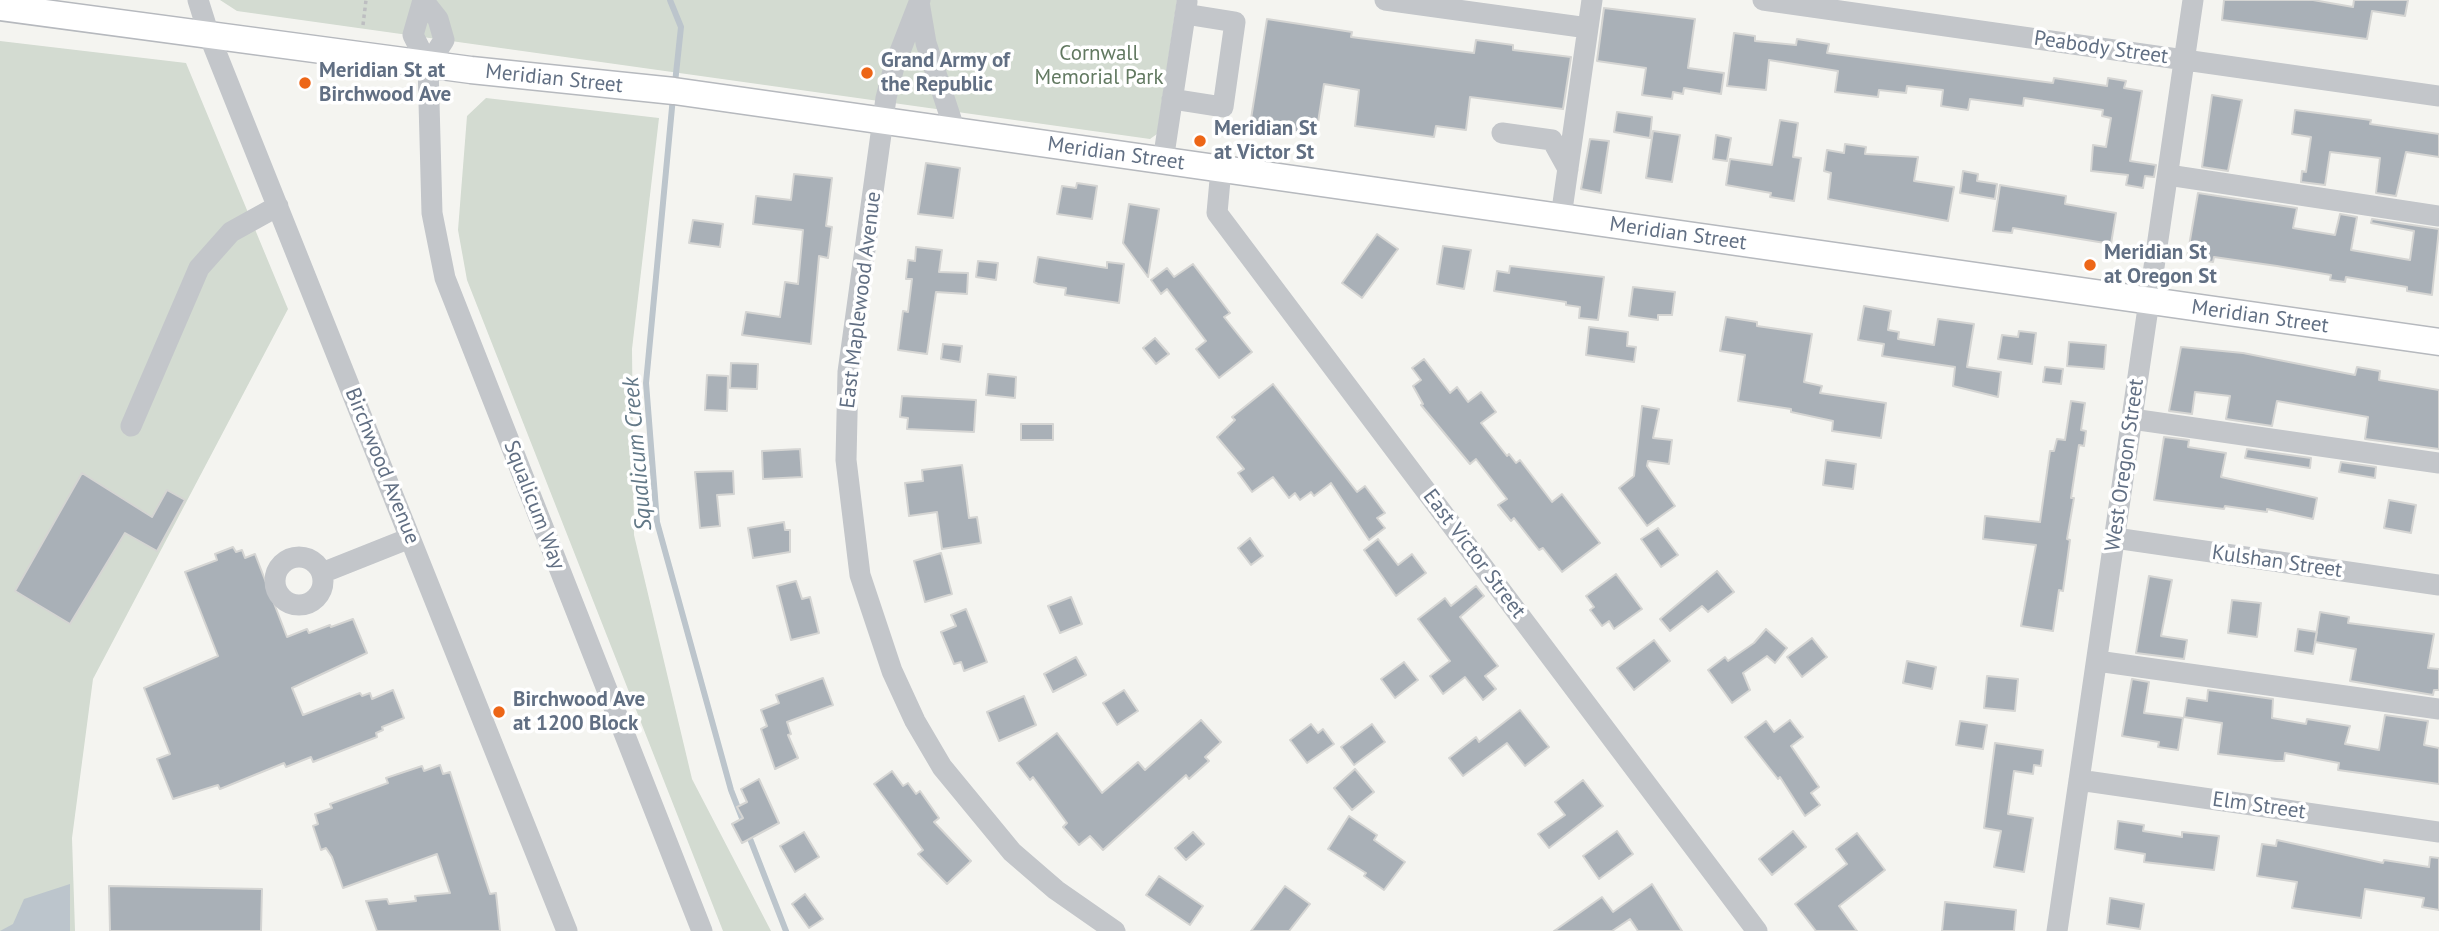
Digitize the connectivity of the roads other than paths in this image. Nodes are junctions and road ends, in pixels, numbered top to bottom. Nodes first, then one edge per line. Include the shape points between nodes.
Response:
1 (198, 0) edge
2 (423, 0) edge
3 (1385, 0) edge
4 (1592, 0) edge
5 (1763, 0) edge
6 (2193, 0) edge
7 (920, 1) edge
8 (1436, 4) edge
9 (0, 7) edge
10 (1186, 7) edge
11 (1588, 28) junction
12 (209, 35) junction
13 (2184, 60) junction
14 (428, 65) junction
15 (2439, 96) edge
16 (1172, 99) junction
17 (883, 121) junction
18 (955, 131) junction
19 (1502, 133) dead end
20 (1163, 161) junction
21 (1221, 169) junction
22 (1568, 169) junction
23 (2168, 175) junction
24 (278, 206) junction
25 (2439, 216) edge
26 (1561, 217) junction
27 (2149, 301) junction
28 (2439, 342) edge
29 (2132, 419) junction
30 (131, 426) dead end
31 (2439, 463) edge
32 (410, 538) junction
33 (2115, 538) junction
34 (321, 573) dead end
35 (2439, 585) edge
36 (2097, 661) junction
37 (2439, 709) edge
38 (2079, 780) junction
39 (2439, 832) edge
40 (567, 931) edge
41 (702, 931) edge
42 (1115, 931) edge
43 (1757, 931) edge
44 (2057, 931) edge

1 - 12 street, Birchwood Avenue
2 - 14 street via 438,19 444,40
3 - 8 street
4 - 11 street
5 - 13 street, Peabody Street
6 - 13 street, West Oregon Street
7 - 17 street, East Maplewood Avenue via 894,67
7 - 18 street via 926,43
8 - 11 street
9 - 12 main road, Meridian Street
10 - 16 street
10 - 16 street via 1236,22 1225,95 1223,107
11 - 22 street
12 - 14 main road, Meridian Street
12 - 24 street, Birchwood Avenue
13 - 15 street, Peabody Street
13 - 23 street, West Oregon Street
14 - 17 main road, Meridian Street via 674,91
14 - 41 street, Squalicum Way via 432,213 445,278
16 - 20 street
17 - 18 main road, Meridian Street
17 - 42 street, East Maplewood Avenue via 848,372 850,508 860,575 874,623 915,721 942,767 1012,852
18 - 20 main road, Meridian Street
19 - 22 street via 1552,140
20 - 21 main road, Meridian Street
21 - 26 main road, Meridian Street
21 - 43 street, East Victor Street via 1217,213
22 - 26 street
23 - 25 street
23 - 27 street, West Oregon Street
24 - 30 street via 231,232 199,268
24 - 32 street, Birchwood Avenue
26 - 27 main road, Meridian Street
27 - 28 main road, Meridian Street
27 - 29 street, West Oregon Street
29 - 31 street
29 - 33 street, West Oregon Street
32 - 34 street
32 - 40 street, Birchwood Avenue
33 - 35 street, Kulshan Street
33 - 36 street, West Oregon Street
36 - 37 street
36 - 38 street, West Oregon Street
38 - 39 street, Elm Street
38 - 44 street, West Oregon Street

